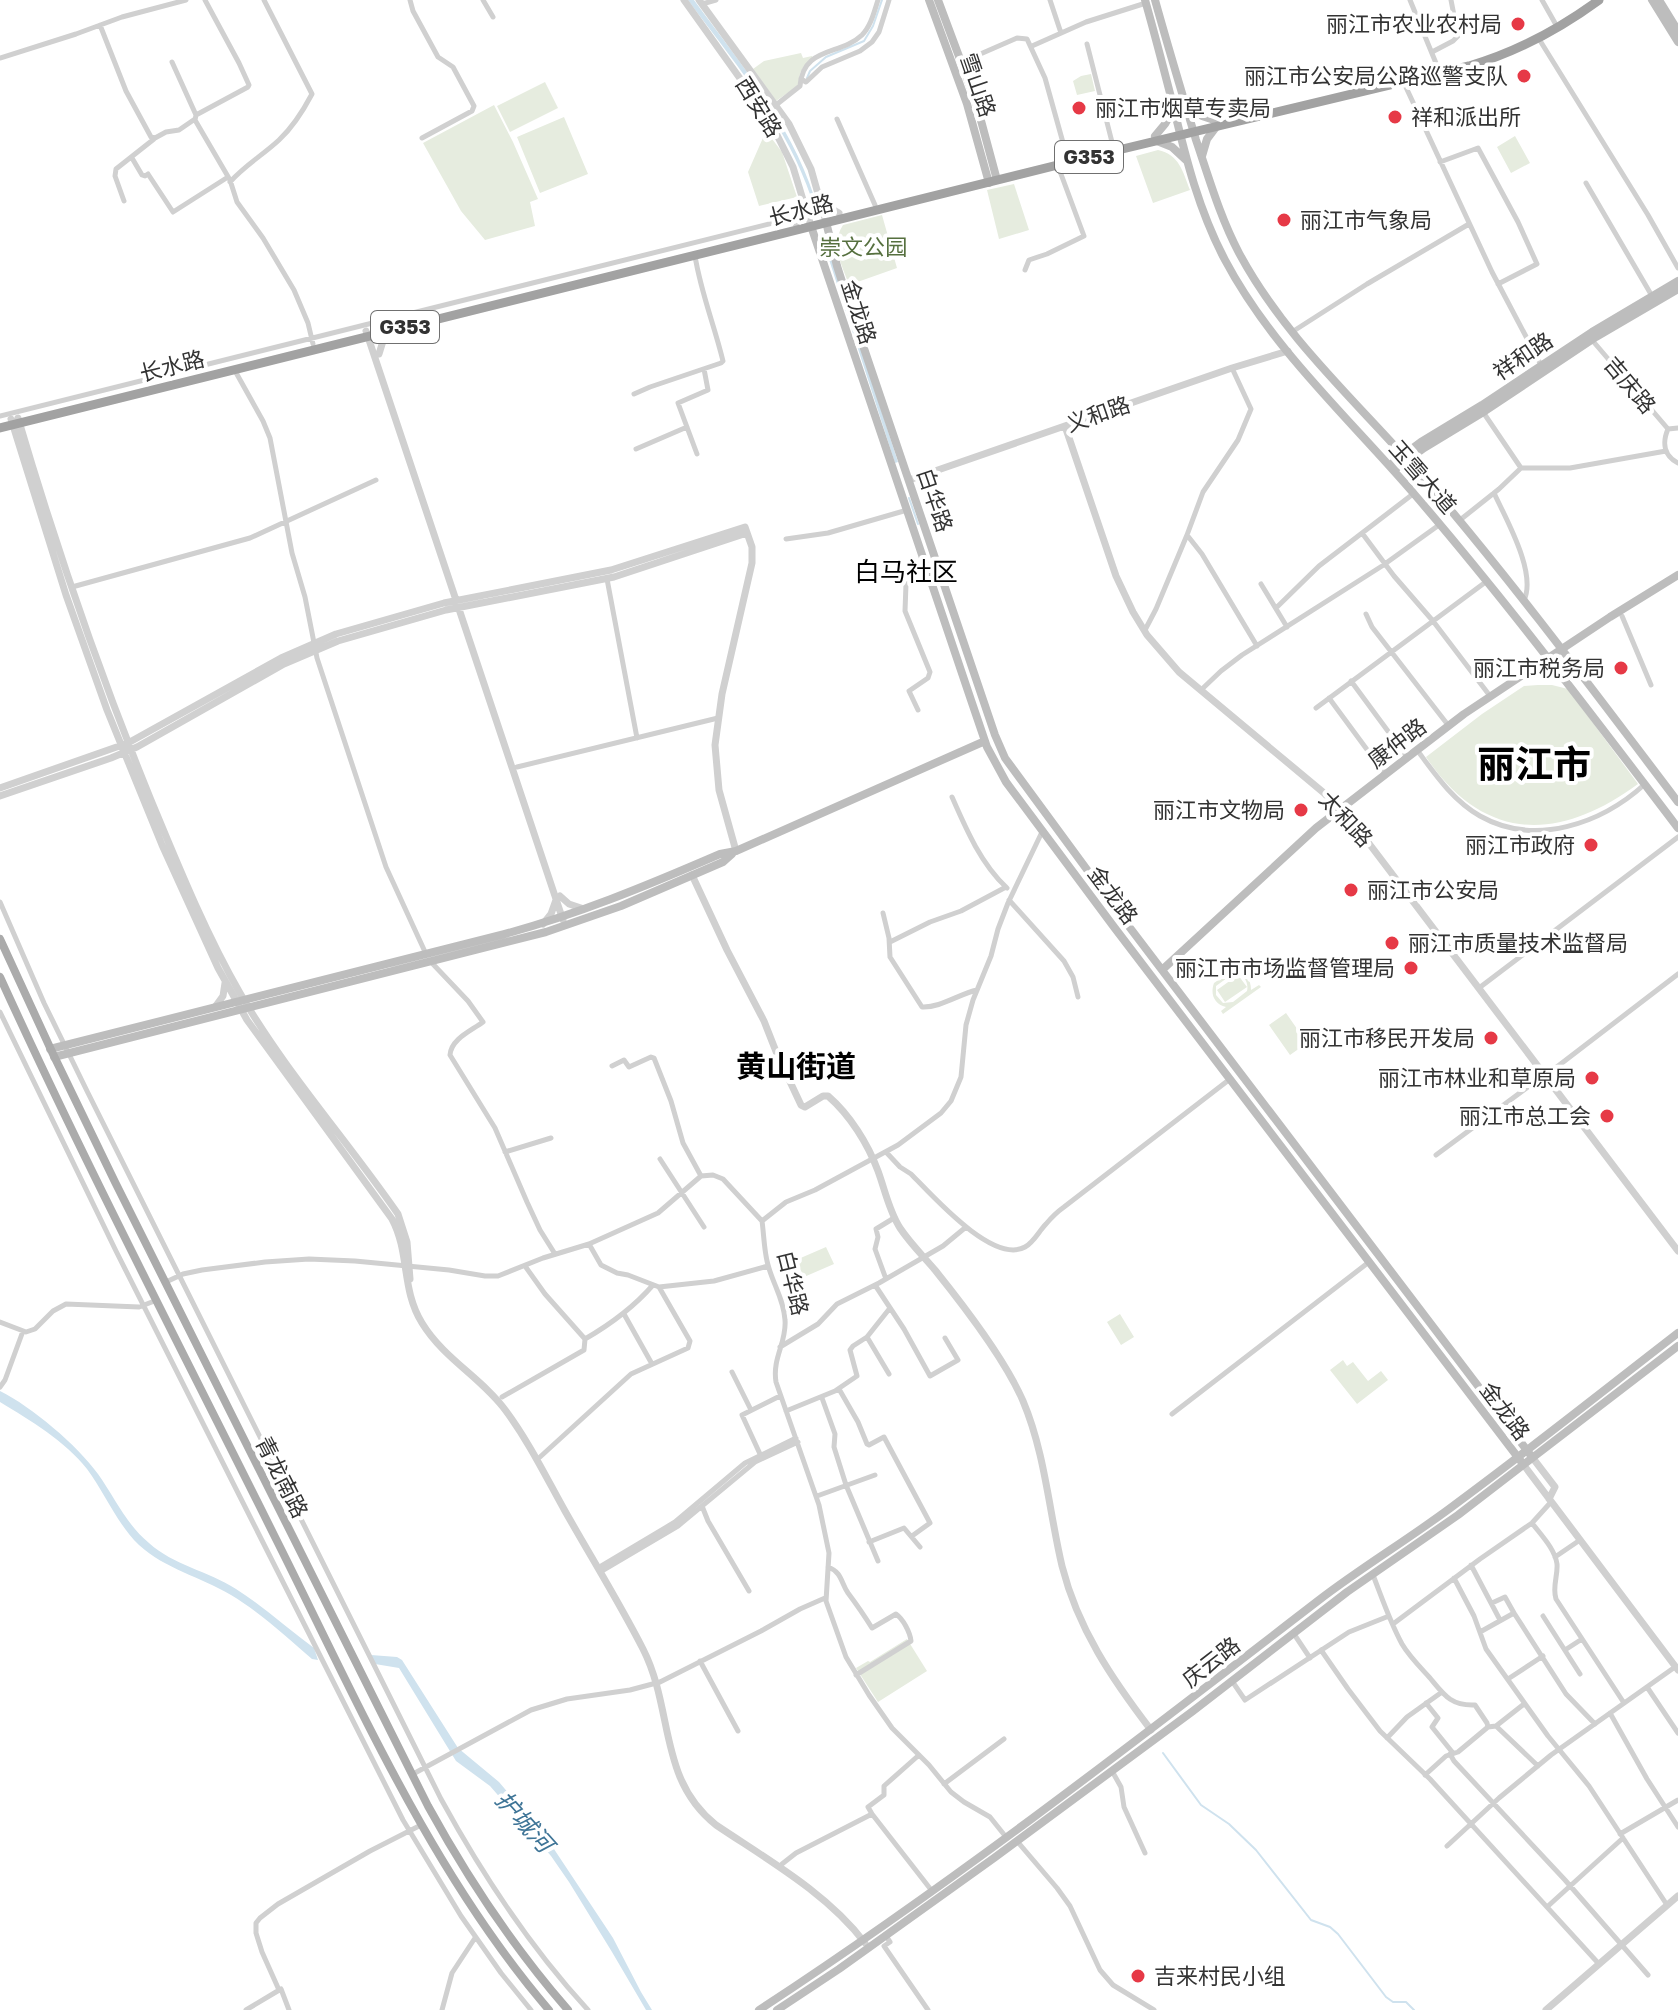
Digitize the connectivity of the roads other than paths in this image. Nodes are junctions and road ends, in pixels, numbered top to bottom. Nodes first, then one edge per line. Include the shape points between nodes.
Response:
1 (186, 0) edge
2 (205, 0) edge
3 (264, 0) edge
4 (410, 0) edge
5 (483, 0) edge
6 (684, 0) edge
7 (716, 0) edge
8 (878, 0) edge
9 (889, 0) edge
10 (929, 0) edge
11 (938, 0) edge
12 (1050, 0) edge
13 (1410, 0) edge
14 (1451, 0) edge
15 (1542, 0) edge
16 (1589, 0) edge
17 (1599, 0) edge
18 (1652, 0) edge
19 (1659, 0) edge
20 (1148, 1) edge
21 (700, 2) edge
22 (493, 17) dead end
23 (1555, 23) junction
24 (100, 25) junction
25 (1678, 31) edge
26 (1061, 33) junction
27 (1539, 39) junction
28 (1678, 42) edge
29 (1087, 44) dead end
30 (1032, 46) junction
31 (1432, 52) junction
32 (0, 58) edge
33 (172, 62) dead end
34 (962, 62) junction
35 (1438, 68) junction
36 (803, 81) junction
37 (1404, 82) junction
38 (1185, 104) junction
39 (776, 105) junction
40 (1174, 109) junction
41 (195, 117) junction
42 (837, 119) dead end
43 (1216, 124) junction
44 (1193, 129) junction
45 (1180, 133) junction
46 (155, 138) junction
47 (422, 138) dead end
48 (1156, 138) junction
49 (1113, 146) junction
50 (1067, 157) junction
51 (1202, 157) junction
52 (132, 158) junction
53 (1187, 161) junction
54 (1440, 162) junction
55 (1058, 165) junction
56 (992, 179) junction
57 (229, 180) junction
58 (1586, 183) dead end
59 (124, 201) dead end
60 (821, 203) junction
61 (875, 205) junction
62 (839, 213) junction
63 (805, 219) junction
64 (826, 220) junction
65 (1469, 224) junction
66 (694, 255) junction
67 (1678, 268) edge
68 (1025, 270) dead end
69 (1678, 281) edge
70 (1498, 284) junction
71 (1678, 289) edge
72 (1652, 297) junction
73 (390, 330) junction
74 (1292, 332) junction
75 (369, 333) junction
76 (1592, 340) junction
77 (312, 341) junction
78 (349, 341) junction
79 (1288, 351) junction
80 (377, 354) junction
81 (1541, 366) junction
82 (1232, 368) junction
83 (234, 369) junction
84 (704, 369) junction
85 (634, 394) dead end
86 (1483, 412) junction
87 (0, 416) edge
88 (15, 421) junction
89 (0, 425) edge
90 (1065, 426) junction
91 (687, 427) junction
92 (1678, 428) edge
93 (1668, 429) junction
94 (636, 449) dead end
95 (1666, 451) junction
96 (697, 454) dead end
97 (1405, 457) junction
98 (1678, 463) edge
99 (1392, 468) junction
100 (1521, 468) junction
101 (376, 480) dead end
102 (909, 480) junction
103 (1414, 493) junction
104 (1494, 493) junction
105 (907, 510) junction
106 (1459, 520) junction
107 (286, 522) junction
108 (1440, 524) junction
109 (746, 530) junction
110 (1362, 533) junction
111 (1187, 535) junction
112 (786, 539) dead end
113 (1386, 564) junction
114 (929, 575) junction
115 (1678, 575) edge
116 (607, 579) junction
117 (1487, 581) junction
118 (1678, 582) edge
119 (1261, 584) dead end
120 (72, 587) junction
121 (1524, 601) junction
122 (460, 604) junction
123 (1276, 608) junction
124 (1366, 614) dead end
125 (1622, 616) junction
126 (1433, 621) junction
127 (1287, 627) junction
128 (1144, 631) junction
129 (315, 646) junction
130 (1257, 646) junction
131 (1391, 652) junction
132 (1563, 652) junction
133 (1550, 660) junction
134 (1351, 681) junction
135 (1651, 685) dead end
136 (1201, 690) junction
137 (1491, 697) junction
138 (1329, 698) junction
139 (1316, 708) dead end
140 (918, 710) dead end
141 (718, 718) junction
142 (1448, 726) junction
143 (637, 738) junction
144 (985, 741) junction
145 (126, 748) junction
146 (1420, 754) junction
147 (1407, 757) junction
148 (517, 767) junction
149 (1385, 774) junction
150 (1645, 784) junction
151 (0, 788) edge
152 (0, 796) edge
153 (952, 797) dead end
154 (1678, 802) edge
155 (1342, 811) junction
156 (1051, 823) joint
157 (1678, 828) edge
158 (1043, 831) junction
159 (1678, 837) edge
160 (736, 851) junction
161 (692, 875) junction
162 (1006, 887) junction
163 (1013, 891) junction
164 (558, 897) junction
165 (1009, 900) junction
166 (0, 902) edge
167 (590, 908) junction
168 (883, 913) dead end
169 (566, 921) junction
170 (543, 924) junction
171 (0, 939) edge
172 (889, 943) junction
173 (429, 958) junction
174 (1163, 972) junction
175 (1678, 974) edge
176 (0, 977) edge
177 (224, 981) junction
178 (1479, 988) junction
179 (238, 990) junction
180 (977, 990) junction
181 (259, 996) junction
182 (1078, 997) dead end
183 (267, 1003) junction
184 (242, 1005) junction
185 (215, 1007) junction
186 (0, 1012) edge
187 (224, 1014) junction
188 (247, 1020) junction
189 (257, 1020) junction
190 (66, 1049) junction
191 (52, 1053) junction
192 (612, 1066) dead end
193 (1544, 1075) junction
194 (1230, 1079) junction
195 (551, 1138) dead end
196 (505, 1152) junction
197 (886, 1152) junction
198 (1436, 1155) dead end
199 (873, 1158) junction
200 (660, 1159) dead end
201 (701, 1176) junction
202 (681, 1193) junction
203 (895, 1217) junction
204 (762, 1221) junction
205 (704, 1227) dead end
206 (966, 1227) junction
207 (589, 1244) junction
208 (1678, 1251) edge
209 (555, 1254) junction
210 (924, 1257) junction
211 (1369, 1262) junction
212 (525, 1266) junction
213 (768, 1266) junction
214 (407, 1267) junction
215 (178, 1276) junction
216 (886, 1279) junction
217 (165, 1283) junction
218 (875, 1285) junction
219 (656, 1286) junction
220 (157, 1300) junction
221 (144, 1305) junction
222 (890, 1308) junction
223 (624, 1314) junction
224 (0, 1322) edge
225 (23, 1331) junction
226 (1678, 1333) edge
227 (867, 1337) junction
228 (945, 1338) dead end
229 (585, 1339) junction
230 (1678, 1346) edge
231 (780, 1347) junction
232 (652, 1364) junction
233 (732, 1372) dead end
234 (889, 1374) dead end
235 (0, 1387) edge
236 (839, 1389) junction
237 (780, 1396) junction
238 (502, 1397) junction
239 (822, 1398) junction
240 (751, 1410) junction
241 (786, 1411) junction
242 (1172, 1414) dead end
243 (797, 1440) junction
244 (1529, 1453) junction
245 (760, 1454) junction
246 (540, 1457) junction
247 (1520, 1460) junction
248 (875, 1475) dead end
249 (846, 1485) junction
250 (817, 1496) junction
251 (1550, 1500) junction
252 (702, 1506) junction
253 (1532, 1523) junction
254 (912, 1536) junction
255 (1580, 1540) junction
256 (869, 1542) junction
257 (920, 1547) dead end
258 (1555, 1557) junction
259 (878, 1561) dead end
260 (1471, 1565) junction
261 (828, 1567) junction
262 (601, 1568) junction
263 (1372, 1574) junction
264 (1454, 1578) junction
265 (749, 1591) dead end
266 (825, 1598) junction
267 (1492, 1603) junction
268 (1514, 1613) junction
269 (1389, 1616) junction
270 (1543, 1616) dead end
271 (1500, 1620) junction
272 (1393, 1624) junction
273 (1480, 1632) junction
274 (1294, 1633) junction
275 (1582, 1639) junction
276 (1321, 1650) junction
277 (1565, 1650) junction
278 (1543, 1656) junction
279 (1310, 1658) junction
280 (700, 1661) junction
281 (1677, 1668) edge
282 (1580, 1674) dead end
283 (856, 1675) junction
284 (1508, 1679) junction
285 (1232, 1681) junction
286 (659, 1682) junction
287 (1647, 1687) junction
288 (1442, 1692) junction
289 (1426, 1703) junction
290 (1624, 1703) junction
291 (1524, 1704) junction
292 (1610, 1713) junction
293 (1595, 1724) junction
294 (1496, 1726) junction
295 (1488, 1727) junction
296 (1151, 1730) junction
297 (738, 1731) dead end
298 (1678, 1733) edge
299 (1387, 1738) junction
300 (1004, 1739) dead end
301 (1559, 1749) junction
302 (1452, 1754) junction
303 (919, 1755) junction
304 (1538, 1766) junction
305 (425, 1768) junction
306 (1112, 1771) junction
307 (412, 1775) junction
308 (1425, 1775) junction
309 (944, 1784) junction
310 (1678, 1800) edge
311 (1493, 1804) junction
312 (1665, 1808) junction
313 (872, 1814) junction
314 (1471, 1824) junction
315 (421, 1825) junction
316 (1678, 1827) edge
317 (409, 1831) junction
318 (1622, 1836) junction
319 (1006, 1837) junction
320 (1017, 1841) junction
321 (1447, 1846) dead end
322 (1145, 1853) dead end
323 (782, 1864) junction
324 (1570, 1886) junction
325 (932, 1891) junction
326 (1678, 1896) edge
327 (1667, 1905) junction
328 (1547, 1907) junction
329 (886, 1936) junction
330 (475, 1938) junction
331 (868, 1943) junction
332 (1622, 1944) junction
333 (1599, 1964) junction
334 (1648, 1975) dead end
335 (279, 1990) junction
336 (246, 2010) edge
337 (289, 2010) edge
338 (442, 2010) edge
339 (531, 2010) edge
340 (549, 2010) edge
341 (568, 2010) edge
342 (588, 2010) edge
343 (759, 2010) edge
344 (777, 2010) edge
345 (928, 2010) edge
346 (1154, 2010) edge
347 (1546, 2010) edge

1 - 24 street
2 - 41 street via 249,85
3 - 57 street via 312,94 285,134
4 - 47 street via 438,57 453,67 474,106
5 - 22 street
6 - 63 street, 西安路 via 769,119 793,167
7 - 21 street
8 - 36 street via 861,36 817,56 807,65
9 - 36 street via 869,45
10 - 56 main road, 雪山路
11 - 34 main road, 雪山路
12 - 26 street
13 - 31 street
14 - 31 street via 1458,36
15 - 23 street
16 - 23 highway, 长水路 / G353
17 - 27 highway, 长水路 / G353
18 - 28 main road
19 - 25 main road
20 - 26 street
20 - 38 main road, 玉雪大道
20 - 40 main road, 玉雪大道
21 - 39 street, 西安路
23 - 35 highway, 长水路 / G353 via 1498,51
24 - 32 street
24 - 46 street via 126,91
26 - 30 street
27 - 37 highway, 长水路 / G353 via 1484,61
27 - 67 street
29 - 49 street
30 - 34 street via 1019,37
30 - 50 street
31 - 35 street
33 - 41 street
34 - 56 main road, 雪山路 via 982,122
35 - 43 highway, 长水路 / G353
36 - 39 street
37 - 43 highway, 长水路 / G353
37 - 54 street
38 - 43 main road
38 - 44 main road, 玉雪大道
39 - 60 street, 西安路 via 804,153
40 - 45 main road, 玉雪大道
40 - 48 main road
41 - 46 street via 179,130
41 - 57 street
42 - 61 street
43 - 44 highway, 长水路 / G353
43 - 51 main road
44 - 45 highway, 长水路 / G353
44 - 51 main road, 玉雪大道
45 - 48 highway, 长水路 / G353
45 - 53 main road, 玉雪大道
46 - 52 street
48 - 49 highway, 长水路 / G353
48 - 53 main road
48 - 55 highway, 长水路 / G353
49 - 50 highway, 长水路 / G353
50 - 56 highway, 长水路 / G353
51 - 74 main road, 玉雪大道 via 1239,253
52 - 57 street via 173,212
52 - 59 street via 115,173
53 - 79 main road, 玉雪大道 via 1225,261
54 - 65 street
54 - 70 street via 1478,148 1518,222 1537,264
55 - 56 highway, 长水路 / G353
55 - 68 street via 1084,236 1029,260
56 - 61 highway, 长水路 / G353
56 - 64 highway, 长水路 / G353
57 - 77 street via 237,202 294,290
58 - 72 street
60 - 62 street
60 - 64 street, 西安路
61 - 62 highway, 长水路 / G353
62 - 64 highway, 长水路 / G353
63 - 64 highway, 长水路 / G353
63 - 66 highway, 长水路 / G353
63 - 75 highway, 长水路 / G353
63 - 77 street
63 - 105 main road, 金龙路
64 - 102 main road, 白华路
65 - 70 street
65 - 74 street
66 - 73 highway, 长水路 / G353
66 - 84 street via 723,361
69 - 72 main road, 祥和路
70 - 81 street
71 - 76 main road, 祥和路
72 - 81 main road, 祥和路
73 - 75 highway, 长水路 / G353
73 - 80 street
74 - 97 main road, 玉雪大道
75 - 77 highway, 长水路 / G353
75 - 78 highway, 长水路 / G353
75 - 80 street
76 - 86 main road, 祥和路
76 - 93 street, 吉庆路
77 - 87 street
77 - 88 highway, 长水路 / G353
78 - 80 street
78 - 83 highway, 长水路 / G353
79 - 82 street, 义和路
79 - 99 main road, 玉雪大道
80 - 122 street
81 - 97 main road, 祥和路
82 - 90 street, 义和路
82 - 111 street via 1251,409 1238,440 1203,492
83 - 88 highway, 长水路 / G353
83 - 107 street via 270,438
84 - 85 street
84 - 91 street via 708,390 678,403
86 - 97 main road, 祥和路
86 - 100 street
88 - 89 highway, 长水路 / G353
88 - 120 street
88 - 145 street via 79,633
90 - 102 street, 义和路
90 - 128 street, 太和路 via 1111,564
91 - 94 street
91 - 96 street
92 - 93 street, 吉庆路
93 - 95 street, 吉庆路
95 - 98 street
95 - 100 street via 1570,468
97 - 99 main road, 祥和路
97 - 106 main road, 玉雪大道
99 - 103 main road, 玉雪大道
100 - 104 street
101 - 107 street
102 - 156 main road, 白华路 via 998,743
103 - 108 main road, 玉雪大道
103 - 110 street
104 - 106 street
104 - 121 street via 1522,553 1528,587
105 - 112 street
105 - 114 main road, 金龙路
106 - 121 main road, 玉雪大道
107 - 120 street via 224,546
107 - 129 street
108 - 113 street
108 - 117 main road, 玉雪大道
109 - 116 street
109 - 122 street via 611,570
109 - 141 street via 752,563
110 - 113 street
110 - 123 street
111 - 128 street
111 - 130 street
113 - 126 street
113 - 127 street
114 - 140 street via 906,584 905,611 930,672 909,691
114 - 144 main road, 金龙路
115 - 132 main road, 康仲路
116 - 122 street
116 - 143 street
117 - 126 street
117 - 133 main road, 玉雪大道
118 - 125 main road, 康仲路
119 - 123 street
120 - 145 street
121 - 132 main road, 玉雪大道
122 - 129 street
122 - 148 street
122 - 164 street
123 - 127 street
124 - 131 street
125 - 132 main road, 康仲路
125 - 135 street
126 - 131 street
126 - 137 street
127 - 130 street
128 - 136 street, 太和路
129 - 145 street
129 - 173 street via 386,867
130 - 136 street
131 - 134 street
131 - 142 street
132 - 133 main road, 康仲路
132 - 154 main road, 玉雪大道
133 - 137 main road, 康仲路
133 - 146 main road, 康仲路
133 - 150 main road, 玉雪大道
134 - 138 street
134 - 147 street
136 - 155 street, 太和路
137 - 142 main road, 康仲路
138 - 139 street
138 - 149 street
141 - 143 street
141 - 160 street via 718,780
142 - 147 main road, 康仲路
143 - 148 street
144 - 158 main road, 金龙路 via 1000,773
144 - 160 main road
145 - 151 street
145 - 152 street
145 - 177 street via 174,873
145 - 179 street
146 - 150 street via 1472,811 1528,830 1554,830 1588,820
146 - 155 main road, 康仲路
147 - 149 main road, 康仲路
148 - 164 street
149 - 155 main road, 康仲路
150 - 157 main road, 玉雪大道
153 - 162 street via 974,843
155 - 174 main road, 康仲路
155 - 178 street, 太和路
156 - 174 main road, 金龙路
158 - 163 street
158 - 194 main road, 金龙路
159 - 178 street
160 - 161 main road
160 - 167 main road
161 - 169 main road via 621,906
161 - 199 street via 801,1105 830,1097
162 - 163 street
162 - 172 street
163 - 165 street
164 - 167 street
164 - 169 street
164 - 170 street
165 - 180 street
165 - 182 street via 1064,961
166 - 190 street
167 - 169 main road
168 - 172 street
169 - 170 main road
169 - 173 main road
170 - 173 main road
171 - 191 main road, 青龙南路
172 - 180 street via 892,960 922,1007
173 - 181 main road
173 - 183 main road
173 - 196 street via 483,1022 453,1043 450,1052
174 - 244 main road, 金龙路
175 - 193 street
176 - 220 main road, 青龙南路
177 - 184 street
177 - 185 street
178 - 193 street, 太和路
179 - 181 street
179 - 184 street
180 - 197 street via 954,1096 941,1113
181 - 184 main road
183 - 184 main road
183 - 189 street
184 - 185 main road
184 - 187 main road
184 - 188 street
184 - 189 street
185 - 190 main road
186 - 221 street
187 - 188 street
187 - 190 main road
188 - 214 street via 392,1219
189 - 214 street via 398,1214 406,1236
190 - 191 main road
190 - 215 street
191 - 217 main road, 青龙南路
192 - 201 street via 624,1060 629,1067 654,1058 683,1143
193 - 198 street
193 - 208 street, 太和路
194 - 206 street via 1064,1207 1028,1245 1013,1250 991,1245
194 - 211 main road, 金龙路
195 - 196 street
196 - 209 street
197 - 199 street
197 - 206 street
199 - 203 street
199 - 204 street via 786,1202
200 - 202 street
201 - 202 street
201 - 204 street via 723,1179
202 - 205 street
202 - 207 street via 658,1213
203 - 210 street
203 - 216 street via 876,1229 875,1249
204 - 213 street, 白华路
206 - 210 street
207 - 209 street
207 - 219 street via 601,1265
209 - 212 street
210 - 216 street
210 - 296 street via 1021,1396 1038,1442 1062,1566 1077,1612 1100,1658
211 - 242 street
211 - 247 main road, 金龙路
212 - 214 street via 489,1277
212 - 229 street
213 - 219 street via 714,1281
213 - 231 street, 白华路 via 785,1314
214 - 215 street via 294,1260
214 - 238 street via 433,1330
214 - 262 street via 410,1298 422,1323 509,1414
215 - 217 street
215 - 305 street
216 - 218 street
217 - 307 main road, 青龙南路
218 - 222 street
218 - 231 street via 837,1304 818,1324
219 - 223 street
219 - 232 street via 690,1344
220 - 221 street
220 - 315 main road, 青龙南路
221 - 225 street via 66,1304 35,1329
221 - 317 street
222 - 227 street
222 - 228 street via 930,1376 958,1360
223 - 229 street
223 - 232 street
224 - 225 street
225 - 235 street
226 - 244 main road, 庆云路
227 - 234 street
227 - 236 street via 850,1350 857,1376
229 - 238 street via 584,1350
230 - 244 main road, 庆云路
231 - 237 street, 白华路 via 775,1368
232 - 246 street via 627,1377
233 - 240 street
236 - 239 street
236 - 254 street via 867,1444 884,1437 930,1523
237 - 240 street
237 - 241 street, 白华路
238 - 246 street
239 - 241 street
239 - 249 street
240 - 245 street via 742,1415
241 - 243 street, 白华路
243 - 245 street
243 - 250 street, 白华路
243 - 252 street via 748,1467
244 - 247 main road, 庆云路
244 - 251 street, 金龙路 via 1555,1487
245 - 262 street via 675,1522
246 - 262 street
247 - 251 street, 金龙路
247 - 263 main road, 庆云路 via 1458,1515
247 - 296 main road, 庆云路 via 1319,1600
248 - 249 street
249 - 250 street
249 - 256 street
250 - 261 street, 白华路
251 - 253 street
251 - 255 street, 金龙路
252 - 262 street via 668,1532
252 - 265 street
253 - 258 street
253 - 260 street
254 - 256 street via 902,1528
254 - 257 street
255 - 258 street
255 - 281 street, 金龙路
256 - 259 street
258 - 275 street via 1554,1596
260 - 264 street
260 - 267 street
261 - 266 street, 白华路
261 - 283 street via 839,1573 872,1628 896,1614 910,1637
262 - 286 street
263 - 269 street
263 - 274 main road, 庆云路
264 - 272 street
264 - 273 street
266 - 280 street
266 - 283 street, 白华路
267 - 268 street via 1505,1597
267 - 271 street
268 - 271 street
268 - 278 street
269 - 272 street
269 - 276 street
270 - 277 street
271 - 273 street
272 - 288 street via 1407,1651
273 - 284 street
274 - 279 street
274 - 285 main road, 庆云路
275 - 277 street
275 - 290 street
276 - 279 street
276 - 299 street
277 - 282 street
278 - 284 street
278 - 293 street via 1566,1694
279 - 285 street via 1245,1700
280 - 286 street
280 - 297 street
281 - 287 street
283 - 303 street, 白华路 via 892,1728
284 - 291 street
285 - 306 main road, 庆云路
286 - 305 street via 542,1706
286 - 323 street via 678,1762 695,1796 714,1817
286 - 331 street via 676,1771 695,1805 826,1902
287 - 290 street
287 - 298 street
288 - 289 street
288 - 295 street via 1457,1704 1475,1705
289 - 299 street
289 - 302 street via 1438,1718 1432,1727
290 - 292 street
291 - 294 street
291 - 301 street
292 - 293 street
292 - 312 street
293 - 301 street
294 - 295 street
294 - 304 street
295 - 302 street
296 - 319 main road, 庆云路
299 - 308 street
300 - 309 street
301 - 304 street
301 - 318 street
302 - 308 street
302 - 311 street
303 - 309 street, 白华路
303 - 313 street via 884,1786 884,1795 868,1807
304 - 311 street
305 - 307 street
305 - 342 street via 509,1911
306 - 320 main road, 庆云路
306 - 322 street
307 - 341 main road, 青龙南路 via 485,1900
308 - 314 street
309 - 319 street, 白华路 via 990,1817
310 - 312 street
311 - 314 street
311 - 324 street
312 - 316 street
312 - 318 street
313 - 323 street
313 - 325 street
314 - 321 street
314 - 328 street
315 - 317 street
315 - 340 main road, 青龙南路 via 479,1918
317 - 330 street
317 - 335 street via 260,1918 256,1933
318 - 324 street
318 - 327 street
319 - 325 main road, 庆云路
320 - 329 main road, 庆云路
320 - 346 street via 1070,1906 1106,1979
323 - 331 street via 837,1905
324 - 328 street
324 - 332 street
325 - 331 main road, 庆云路
326 - 327 street
327 - 332 street
328 - 333 street
329 - 331 main road, 庆云路
329 - 345 street via 890,1942 884,1946
330 - 338 street via 452,1973
330 - 339 street
331 - 343 main road, 庆云路
331 - 344 main road, 庆云路
332 - 333 street
332 - 334 street
333 - 347 street
335 - 336 street
335 - 337 street

